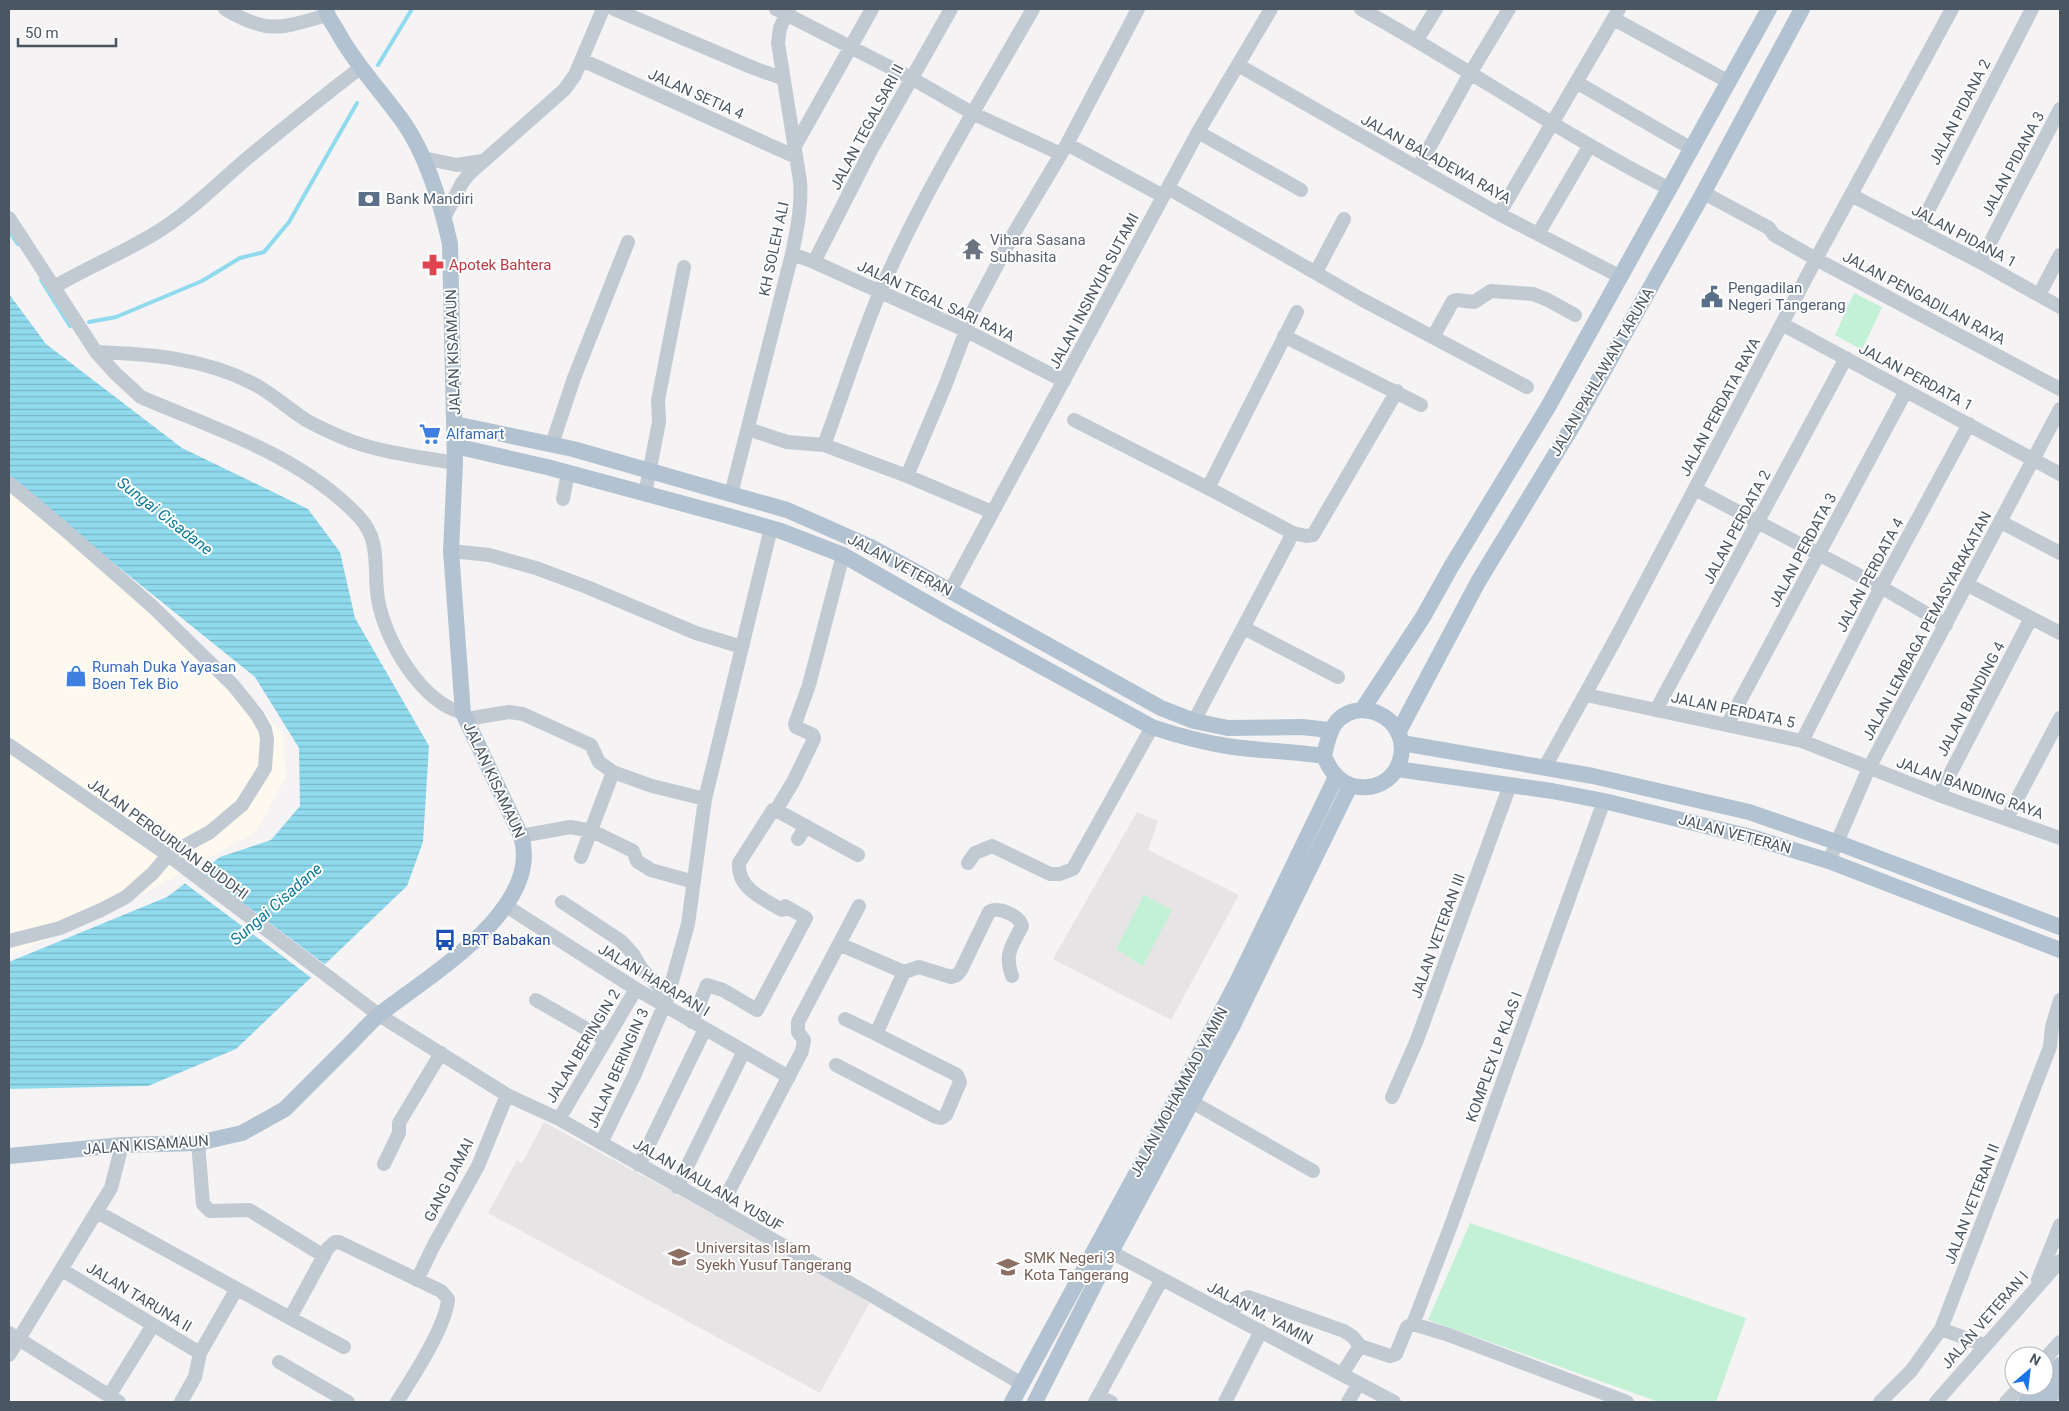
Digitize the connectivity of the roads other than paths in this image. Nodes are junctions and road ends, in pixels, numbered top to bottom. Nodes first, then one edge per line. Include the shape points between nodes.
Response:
1 (225, 9) edge
2 (603, 9) edge
3 (614, 9) edge
4 (872, 9) edge
5 (951, 9) edge
6 (1033, 9) edge
7 (1138, 9) edge
8 (1271, 9) edge
9 (1361, 9) edge
10 (1436, 9) edge
11 (1509, 9) edge
12 (1802, 9) edge
13 (1952, 9) edge
14 (2032, 9) edge
15 (784, 10) edge
16 (1763, 11) edge
17 (327, 12) edge
18 (1617, 14) edge
19 (1417, 40) junction
20 (851, 47) junction
21 (582, 60) junction
22 (1238, 65) junction
23 (360, 68) junction
24 (1471, 72) junction
25 (782, 78) junction
26 (911, 78) junction
27 (1576, 82) junction
28 (1729, 82) junction
29 (2060, 109) edge
30 (974, 114) junction
31 (1552, 124) junction
32 (1198, 132) junction
33 (1590, 146) junction
34 (1064, 149) junction
35 (1692, 149) junction
36 (795, 151) junction
37 (423, 158) junction
38 (482, 161) junction
39 (1418, 168) junction
40 (1670, 189) junction
41 (1301, 190) dead end
42 (1166, 192) junction
43 (1851, 195) junction
44 (1702, 196) junction
45 (1499, 214) junction
46 (9, 218) edge
47 (444, 218) junction
48 (1344, 219) dead end
49 (1918, 230) junction
50 (1538, 234) junction
51 (628, 242) dead end
52 (792, 254) junction
53 (2060, 255) edge
54 (1816, 259) junction
55 (814, 262) junction
56 (1980, 262) junction
57 (684, 267) dead end
58 (1316, 272) junction
59 (1621, 277) junction
60 (54, 287) junction
61 (880, 292) junction
62 (2039, 295) junction
63 (2060, 307) edge
64 (1297, 312) dead end
65 (1575, 315) dead end
66 (1782, 324) junction
67 (967, 331) junction
68 (1284, 336) junction
69 (1433, 336) junction
70 (96, 352) junction
71 (1846, 358) junction
72 (1064, 381) junction
73 (1527, 387) dead end
74 (2060, 389) edge
75 (1397, 391) junction
76 (1906, 391) junction
77 (1421, 405) dead end
78 (2060, 409) edge
79 (1074, 420) dead end
80 (455, 424) junction
81 (1969, 424) junction
82 (748, 429) junction
83 (552, 444) junction
84 (824, 445) junction
85 (455, 454) junction
86 (2034, 460) junction
87 (649, 471) junction
88 (568, 473) junction
89 (2060, 474) edge
90 (907, 476) junction
91 (9, 483) edge
92 (1208, 488) junction
93 (1695, 489) junction
94 (645, 494) junction
95 (731, 494) junction
96 (563, 499) dead end
97 (992, 512) junction
98 (1758, 522) junction
99 (2001, 522) junction
100 (770, 528) junction
101 (1293, 533) junction
102 (451, 551) junction
103 (2060, 553) edge
104 (843, 554) junction
105 (1819, 554) junction
106 (1968, 585) junction
107 (1881, 587) junction
108 (950, 591) junction
109 (2031, 618) junction
110 (1946, 625) junction
111 (1244, 628) junction
112 (2060, 633) edge
113 (742, 648) junction
114 (1069, 658) junction
115 (1062, 677) junction
116 (1338, 677) dead end
117 (1586, 695) junction
118 (1362, 710) junction
119 (1656, 710) junction
120 (465, 716) junction
121 (2060, 718) edge
122 (1194, 721) junction
123 (1727, 725) junction
124 (1152, 727) junction
125 (1329, 730) junction
126 (1400, 738) junction
127 (1802, 741) junction
128 (9, 745) edge
129 (1324, 756) junction
130 (1545, 767) junction
131 (1869, 768) junction
132 (1397, 769) junction
133 (614, 772) junction
134 (1336, 777) junction
135 (1510, 785) junction
136 (1350, 786) junction
137 (1939, 795) junction
138 (705, 799) junction
139 (1604, 801) junction
140 (776, 810) junction
141 (2007, 818) junction
142 (806, 826) junction
143 (592, 831) junction
144 (522, 836) junction
145 (2060, 838) edge
146 (798, 839) dead end
147 (1836, 842) junction
148 (168, 854) junction
149 (858, 855) dead end
150 (580, 857) dead end
151 (1828, 861) junction
152 (968, 863) dead end
153 (694, 882) junction
154 (562, 902) dead end
155 (506, 906) junction
156 (859, 906) dead end
157 (2034, 918) junction
158 (2060, 927) edge
159 (2028, 938) junction
160 (9, 941) edge
161 (839, 944) junction
162 (2060, 950) edge
163 (904, 972) junction
164 (1012, 976) dead end
165 (636, 989) junction
166 (536, 1000) dead end
167 (2060, 1000) edge
168 (666, 1001) junction
169 (379, 1015) junction
170 (2057, 1016) edge
171 (845, 1019) dead end
172 (692, 1022) junction
173 (705, 1029) junction
174 (876, 1034) junction
175 (606, 1040) junction
176 (744, 1051) junction
177 (441, 1053) junction
178 (836, 1065) dead end
179 (789, 1077) junction
180 (507, 1095) junction
181 (1392, 1097) dead end
182 (1192, 1102) junction
183 (559, 1119) junction
184 (198, 1144) junction
185 (601, 1144) junction
186 (122, 1145) junction
187 (9, 1156) edge
188 (384, 1164) dead end
189 (639, 1165) junction
190 (1313, 1171) dead end
191 (677, 1187) junction
192 (719, 1210) junction
193 (98, 1212) junction
194 (2060, 1225) edge
195 (1111, 1252) junction
196 (324, 1256) junction
197 (2060, 1261) edge
198 (62, 1270) junction
199 (1162, 1279) junction
200 (417, 1280) junction
201 (2035, 1288) junction
202 (236, 1290) junction
203 (1229, 1314) junction
204 (290, 1318) junction
205 (153, 1325) junction
206 (1410, 1325) junction
207 (1941, 1329) junction
208 (1261, 1331) junction
209 (14, 1336) edge
210 (1984, 1345) junction
211 (1360, 1346) junction
212 (344, 1347) dead end
213 (200, 1353) junction
214 (9, 1355) edge
215 (279, 1362) dead end
216 (1342, 1374) junction
217 (1359, 1383) junction
218 (1022, 1384) junction
219 (2060, 1386) edge
220 (114, 1399) edge
221 (1096, 1399) edge
222 (181, 1402) edge
223 (348, 1402) edge
224 (397, 1402) edge
225 (1012, 1402) edge
226 (1034, 1402) edge
227 (1111, 1402) edge
228 (1225, 1402) edge
229 (1348, 1402) edge
230 (1394, 1402) edge
231 (1627, 1402) edge
232 (1880, 1402) edge
233 (1936, 1402) edge
234 (2045, 1402) edge

1 - 17 street via 266,27 289,26
2 - 21 street
3 - 25 street
4 - 20 street
5 - 26 street, JALAN TEGALSARI II
6 - 30 street
7 - 34 street
8 - 22 street, JALAN INSINYUR SUTAMI
9 - 19 street
10 - 19 street
11 - 24 street
12 - 44 main road, JALAN PAHLAWAN TARUNA
13 - 43 street, JALAN PERDATA RAYA
14 - 49 street, JALAN PIDANA 2
15 - 20 street
15 - 25 street, KH SOLEH ALI via 778,37
16 - 28 main road, JALAN PAHLAWAN TARUNA
17 - 23 main road, JALAN KISAMAUN
18 - 27 street
18 - 28 street
19 - 24 street
20 - 26 street
20 - 36 street
21 - 36 street, JALAN SETIA 4
21 - 38 street via 564,90
22 - 32 street, JALAN INSINYUR SUTAMI
22 - 39 street, JALAN BALADEWA RAYA
23 - 37 main road, JALAN KISAMAUN via 403,122
23 - 60 street via 162,229
24 - 31 street
24 - 39 street
25 - 36 street, KH SOLEH ALI
26 - 30 street
26 - 55 street, JALAN TEGALSARI II
27 - 31 street
27 - 35 street
28 - 35 main road, JALAN PAHLAWAN TARUNA
29 - 56 street, JALAN PIDANA 3
30 - 34 street
30 - 61 street via 923,204
31 - 33 street
31 - 45 street
32 - 41 street
32 - 42 street, JALAN INSINYUR SUTAMI
33 - 40 street
33 - 50 street
34 - 42 street
34 - 67 street via 1001,256
35 - 40 main road, JALAN PAHLAWAN TARUNA
36 - 52 street, KH SOLEH ALI via 801,202
37 - 38 street via 456,165
37 - 47 main road, JALAN KISAMAUN
38 - 47 street via 462,183
39 - 45 street, JALAN BALADEWA RAYA
40 - 59 main road, JALAN PAHLAWAN TARUNA
42 - 58 street
42 - 72 street, JALAN INSINYUR SUTAMI
43 - 49 street, JALAN PIDANA 1
43 - 54 street, JALAN PERDATA RAYA
44 - 54 street, JALAN PENGADILAN RAYA via 1769,228 1774,235
44 - 126 main road, JALAN PAHLAWAN TARUNA via 1575,422 1478,582
45 - 50 street, JALAN BALADEWA RAYA
46 - 60 street
47 - 80 main road, JALAN KISAMAUN via 450,244
48 - 58 street
49 - 56 street, JALAN PIDANA 1
50 - 59 street, JALAN BALADEWA RAYA
51 - 83 street via 574,378
52 - 55 street, JALAN TEGAL SARI RAYA
52 - 82 street, KH SOLEH ALI
53 - 62 street
54 - 66 street, JALAN PERDATA RAYA
54 - 74 street, JALAN PENGADILAN RAYA
55 - 61 street, JALAN TEGAL SARI RAYA
56 - 62 street, JALAN PIDANA 1
57 - 87 street via 658,400 659,422
58 - 69 street
59 - 118 main road, JALAN PAHLAWAN TARUNA via 1423,617
60 - 70 street
61 - 67 street, JALAN TEGAL SARI RAYA
61 - 84 street
62 - 63 street, JALAN PIDANA 1
64 - 68 street
65 - 69 street via 1542,297 1491,291 1474,302 1453,302
66 - 71 street, JALAN PERDATA 1
66 - 93 street, JALAN PERDATA RAYA
67 - 72 street, JALAN TEGAL SARI RAYA
67 - 90 street
68 - 75 street
68 - 92 street
69 - 73 street
70 - 85 street via 188,360 254,384 306,420 351,441 408,455
70 - 120 street via 141,397 272,453 319,483 360,517 374,540 378,599 390,636 428,693 444,706
71 - 76 street, JALAN PERDATA 1
71 - 98 street, JALAN PERDATA 2
72 - 97 street, JALAN INSINYUR SUTAMI
75 - 77 street
75 - 101 street via 1318,529 1313,535
76 - 81 street, JALAN PERDATA 1
76 - 105 street, JALAN PERDATA 3
78 - 86 street, JALAN LEMBAGA PEMASYARAKATAN
79 - 92 street
80 - 83 main road, JALAN VETERAN
80 - 85 main road, JALAN KISAMAUN
81 - 86 street, JALAN PERDATA 1
81 - 107 street, JALAN PERDATA 4
82 - 84 street via 787,442
82 - 95 street, KH SOLEH ALI
83 - 87 main road, JALAN VETERAN
84 - 90 street
85 - 88 main road, JALAN VETERAN
85 - 102 main road, JALAN KISAMAUN
86 - 89 street, JALAN PERDATA 1
86 - 99 street, JALAN LEMBAGA PEMASYARAKATAN
87 - 94 street
87 - 95 main road, JALAN VETERAN
88 - 94 main road, JALAN VETERAN
88 - 96 street
90 - 97 street
91 - 148 street via 153,606 233,685 265,728 265,768 242,805 210,832
92 - 101 street
93 - 98 street
93 - 117 street, JALAN PERDATA RAYA
94 - 100 main road, JALAN VETERAN
95 - 108 main road, JALAN VETERAN via 788,510 871,547
97 - 108 street, JALAN INSINYUR SUTAMI
98 - 105 street
98 - 119 street, JALAN PERDATA 2
99 - 103 street
99 - 106 street, JALAN LEMBAGA PEMASYARAKATAN
100 - 104 main road, JALAN VETERAN
100 - 113 street, JALAN BERINGIN 3
101 - 111 street
102 - 113 street via 489,555 536,568 696,633
102 - 120 main road, JALAN KISAMAUN
104 - 115 main road, JALAN VETERAN
104 - 140 street via 809,685 795,724 813,735 814,739
105 - 107 street
105 - 123 street, JALAN PERDATA 3
106 - 109 street
106 - 110 street, JALAN LEMBAGA PEMASYARAKATAN
107 - 110 street
107 - 127 street, JALAN PERDATA 4
108 - 114 main road, JALAN VETERAN
109 - 112 street
109 - 137 street, JALAN BANDING 4
110 - 131 street, JALAN LEMBAGA PEMASYARAKATAN
111 - 116 street
111 - 122 street
113 - 138 street, JALAN BERINGIN 3
114 - 115 main road
114 - 122 main road, JALAN VETERAN via 1161,708
115 - 124 main road, JALAN VETERAN
117 - 119 street, JALAN PERDATA 5
117 - 130 street, JALAN PERDATA RAYA
118 - 125 main road via 1341,717
118 - 126 main road via 1377,713 1390,721
119 - 123 street, JALAN PERDATA 5
120 - 133 street via 523,714 591,745 599,762
120 - 144 main road, JALAN KISAMAUN
121 - 141 street
122 - 125 main road, JALAN VETERAN via 1228,728 1302,726
123 - 127 street, JALAN PERDATA 5
124 - 129 main road, JALAN VETERAN via 1228,747
124 - 152 street via 1073,869 1050,874 992,846 975,853
125 - 129 main road
126 - 130 main road, JALAN VETERAN
126 - 132 main road via 1402,757
127 - 131 street, JALAN PERDATA 5
128 - 148 street, JALAN PERGURUAN BUDDHI
129 - 134 main road
130 - 147 main road, JALAN VETERAN via 1732,808
131 - 137 street, JALAN BANDING RAYA
131 - 147 street, JALAN LEMBAGA PEMASYARAKATAN
132 - 135 main road, JALAN VETERAN
132 - 136 main road via 1385,782 1368,788
133 - 138 street via 652,786
133 - 143 street
134 - 136 main road
134 - 218 main road, JALAN MOHAMMAD YAMIN via 1237,982
135 - 139 main road, JALAN VETERAN
135 - 181 street, JALAN VETERAN III via 1417,1040
136 - 182 main road, JALAN MOHAMMAD YAMIN
137 - 141 street, JALAN BANDING RAYA
138 - 153 street, JALAN BERINGIN 3
139 - 151 main road, JALAN VETERAN via 1751,837
139 - 206 street, KOMPLEX LP KLAS I via 1454,1218
140 - 142 street
140 - 172 street via 739,863 739,874 754,893 782,910 785,906 806,918 757,1010 723,990 707,985
141 - 145 street, JALAN BANDING RAYA
142 - 146 street
142 - 149 street
143 - 144 street via 567,828
143 - 150 street
143 - 153 street via 633,851 637,861 651,870
144 - 155 main road, JALAN KISAMAUN via 525,863
147 - 151 street, JALAN LEMBAGA PEMASYARAKATAN
147 - 157 main road, JALAN VETERAN
148 - 160 street via 153,873 126,897 42,934
148 - 169 street, JALAN PERGURUAN BUDDHI
151 - 159 main road, JALAN VETERAN
153 - 168 street, JALAN BERINGIN 3 via 688,924
154 - 168 street via 627,946
155 - 165 street, JALAN HARAPAN I
155 - 169 main road, JALAN KISAMAUN via 467,947
156 - 161 street
157 - 158 main road, JALAN VETERAN
157 - 159 main road
159 - 162 main road, JALAN VETERAN
161 - 163 street
161 - 179 street via 798,1022 798,1032 804,1045
163 - 164 street via 919,967 952,977 957,975 989,912 994,909 1020,921 1022,926 1008,955
163 - 174 street
165 - 168 street, JALAN HARAPAN I
165 - 175 street, JALAN BERINGIN 2
166 - 175 street
167 - 170 street, JALAN VETERAN II
168 - 172 street, JALAN HARAPAN I
168 - 185 street, JALAN BERINGIN 3
169 - 177 street, JALAN MAULANA YUSUF
169 - 184 main road, JALAN KISAMAUN via 285,1109 242,1133
170 - 207 street, JALAN VETERAN II via 2050,1047
171 - 174 street
172 - 173 street, JALAN HARAPAN I
173 - 176 street, JALAN HARAPAN I
173 - 189 street
174 - 178 street via 957,1076 960,1082 946,1115 936,1117
175 - 183 street, JALAN BERINGIN 2
176 - 179 street, JALAN HARAPAN I
176 - 191 street
177 - 180 street, JALAN MAULANA YUSUF
177 - 188 street via 399,1123 399,1133
179 - 192 street
180 - 183 street, JALAN MAULANA YUSUF
180 - 200 street, GANG DAMAI via 478,1166
182 - 190 street
182 - 195 main road, JALAN MOHAMMAD YAMIN
183 - 185 street, JALAN MAULANA YUSUF
184 - 186 main road, JALAN KISAMAUN
184 - 196 street via 203,1204 207,1209 249,1210
185 - 189 street, JALAN MAULANA YUSUF
186 - 187 main road, JALAN KISAMAUN
186 - 193 street via 111,1188
189 - 191 street, JALAN MAULANA YUSUF
191 - 192 street, JALAN MAULANA YUSUF
192 - 218 street, JALAN MAULANA YUSUF
193 - 198 street
193 - 202 street
194 - 201 street
195 - 199 street, JALAN M. YAMIN
195 - 226 main road, JALAN MOHAMMAD YAMIN
196 - 200 street via 331,1244 340,1242
196 - 204 street
197 - 201 street, JALAN VETERAN I
198 - 205 street, JALAN TARUNA II
198 - 209 street
199 - 203 street, JALAN M. YAMIN
199 - 221 street
200 - 224 street via 441,1291 446,1295 447,1304 429,1349
201 - 210 street, JALAN VETERAN I
202 - 204 street
202 - 213 street
203 - 208 street, JALAN M. YAMIN
203 - 211 street via 1248,1297 1344,1331
204 - 212 street
205 - 213 street, JALAN TARUNA II
205 - 220 street
206 - 211 street via 1396,1354 1390,1356
206 - 231 street via 1455,1338
207 - 210 street
207 - 232 street, JALAN VETERAN II via 1911,1371
208 - 216 street, JALAN M. YAMIN
208 - 228 street
209 - 214 street
209 - 220 street
210 - 233 street, JALAN VETERAN I
211 - 216 street
213 - 222 street via 195,1377
215 - 223 street
216 - 217 street, JALAN M. YAMIN
217 - 229 street
217 - 230 street, JALAN M. YAMIN
218 - 225 main road, JALAN MOHAMMAD YAMIN
219 - 234 main road
221 - 227 street

